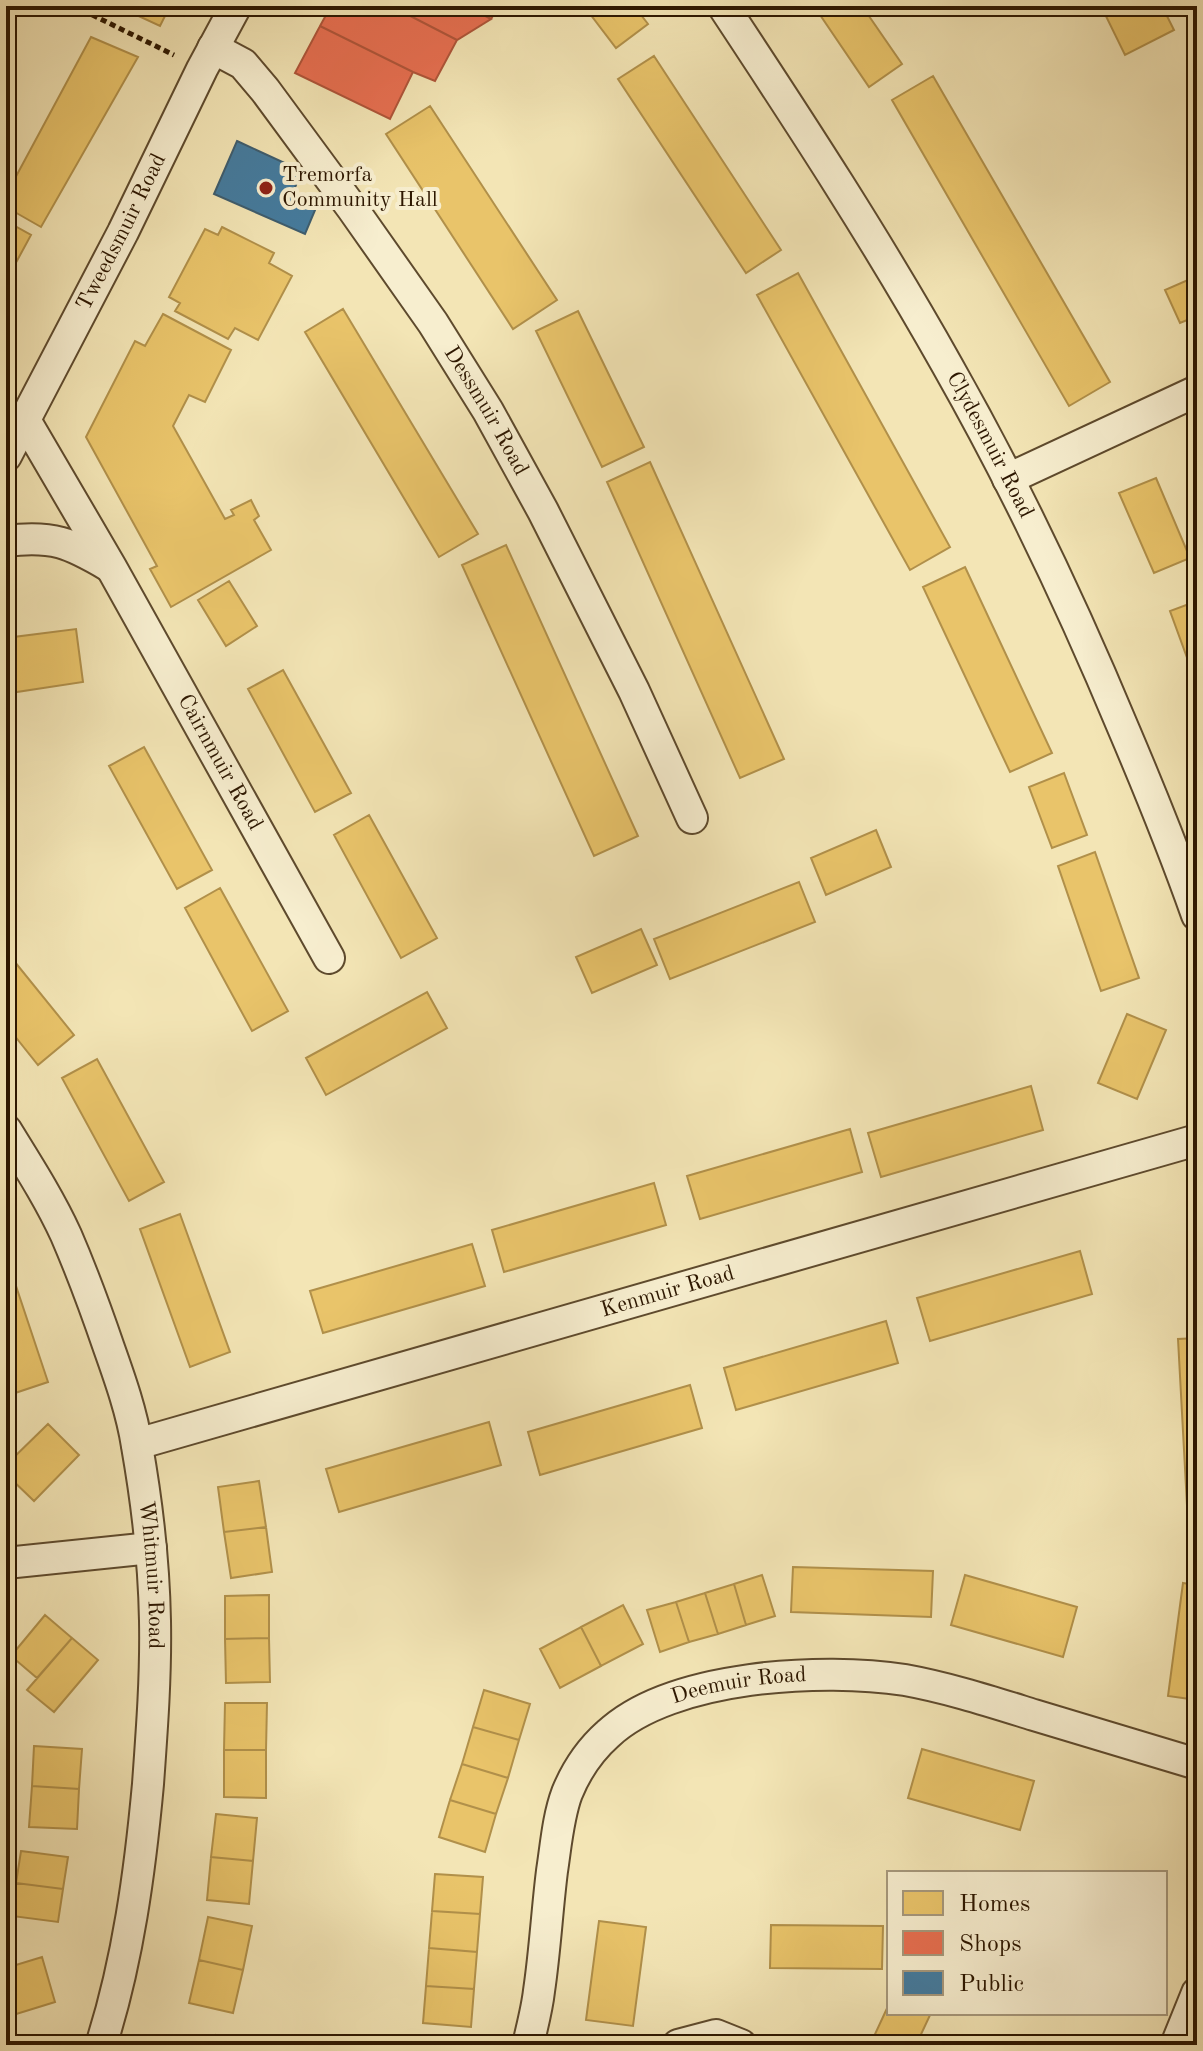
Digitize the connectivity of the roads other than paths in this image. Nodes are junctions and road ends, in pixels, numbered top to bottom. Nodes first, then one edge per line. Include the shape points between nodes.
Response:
1 (236, 6) edge
2 (723, 6) edge
3 (207, 58) junction
4 (1197, 391) edge
5 (25, 420) junction
6 (6, 456) edge
7 (1008, 479) junction
8 (6, 541) edge
9 (111, 567) junction
10 (692, 818) dead end
11 (1197, 914) edge
12 (329, 958) dead end
13 (6, 1130) edge
14 (1197, 1140) edge
15 (137, 1444) junction
16 (151, 1548) junction
17 (6, 1563) edge
18 (1197, 1764) edge
19 (1197, 1993) edge
20 (101, 2045) edge
21 (528, 2045) edge
22 (678, 2045) edge
23 (741, 2045) edge
24 (1176, 2045) edge

1 - 3 street, Tweedsmuir Road
2 - 7 street, Clydesmuir Road via 906,294
3 - 5 street, Tweedsmuir Road
3 - 10 street, Dessmuir Road via 243,64 433,323 543,511
4 - 7 street
5 - 6 street, Tweedsmuir Road
5 - 9 street, Cairnmuir Road
7 - 11 street, Clydesmuir Road via 1079,625
8 - 9 street via 56,540
9 - 12 street, Cairnmuir Road
13 - 15 street, Whitmuir Road via 65,1233 91,1294
14 - 15 street, Kenmuir Road
15 - 16 street, Whitmuir Road
16 - 17 street
16 - 20 street, Whitmuir Road via 154,1675 145,1813 123,1961
18 - 21 street, Deemuir Road via 904,1680 796,1675 681,1694 609,1733 582,1763 566,1795
19 - 24 street
22 - 23 street via 716,2035

